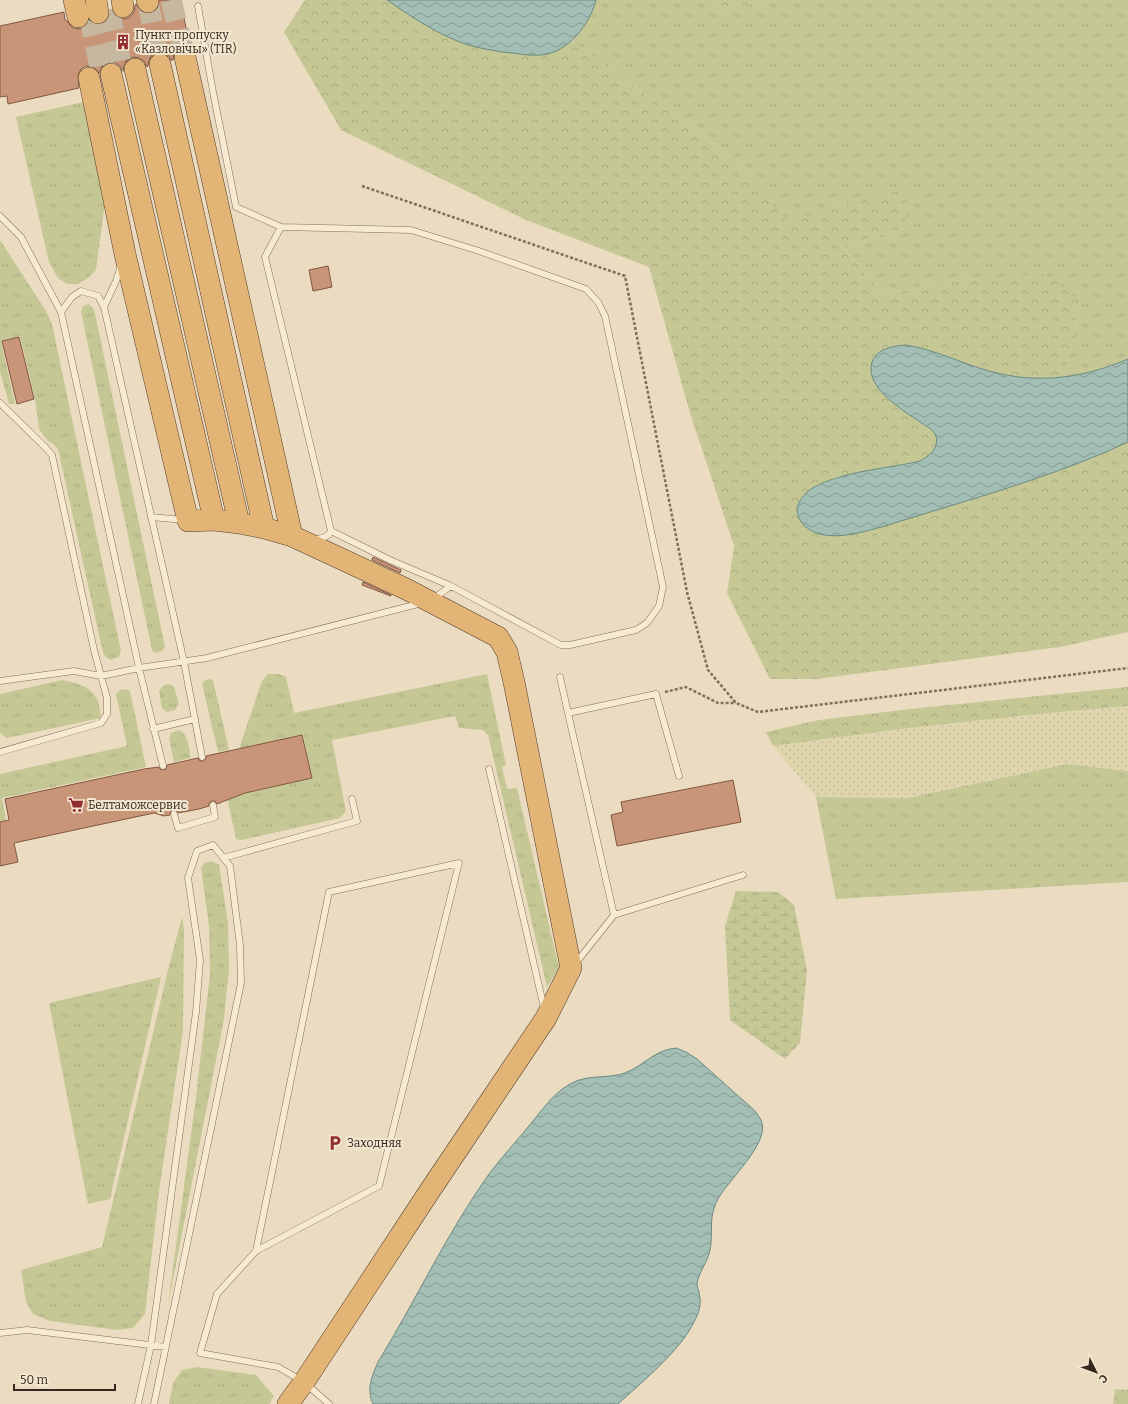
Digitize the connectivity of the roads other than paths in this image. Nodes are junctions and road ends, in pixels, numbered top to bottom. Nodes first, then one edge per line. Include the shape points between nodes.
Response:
1 (198, 6) dead end
2 (136, 69) junction
3 (0, 216) edge
4 (281, 227) junction
5 (125, 254) junction
6 (104, 307) junction
7 (61, 312) junction
8 (0, 403) edge
9 (151, 517) junction
10 (246, 527) junction
11 (331, 531) junction
12 (450, 586) junction
13 (430, 601) junction
14 (184, 662) junction
15 (139, 668) junction
16 (100, 676) junction
17 (560, 677) dead end
18 (0, 682) edge
19 (568, 713) junction
20 (195, 720) junction
21 (153, 729) junction
22 (0, 752) edge
23 (202, 757) dead end
24 (163, 766) dead end
25 (489, 769) dead end
26 (679, 776) dead end
27 (352, 799) dead end
28 (213, 805) dead end
29 (174, 814) dead end
30 (223, 858) junction
31 (743, 875) dead end
32 (614, 915) junction
33 (571, 968) junction
34 (546, 1018) junction
35 (256, 1251) junction
36 (0, 1333) edge
37 (151, 1345) junction
38 (166, 1347) junction
39 (304, 1382) junction
40 (138, 1404) edge
41 (154, 1404) edge
42 (288, 1404) edge
43 (329, 1404) edge

1 - 4 lane via 236,206
2 - 5 highway
2 - 10 highway
2 - 10 highway
2 - 10 highway
3 - 7 lane via 21,237
4 - 11 lane via 265,257
4 - 12 lane via 411,230 479,251 586,290 598,302 605,316 663,587 659,606 647,623 636,630 561,645
5 - 6 lane
5 - 10 highway
6 - 7 lane via 98,296 81,291 72,296
6 - 9 lane
7 - 15 lane
8 - 16 lane via 52,455
9 - 10 lane
9 - 14 lane
10 - 11 lane via 314,540 325,537
10 - 13 highway
11 - 12 lane
12 - 13 lane
13 - 14 lane
13 - 33 highway via 498,637 507,652
14 - 15 lane
14 - 20 lane
15 - 16 lane
15 - 21 lane
16 - 18 lane via 74,671
16 - 22 lane via 107,698 107,714 101,723
17 - 19 lane
19 - 26 lane via 656,694
19 - 32 lane
20 - 21 lane
20 - 23 lane
21 - 24 lane
25 - 34 lane
27 - 30 lane via 357,821
28 - 29 lane via 215,817 178,828
30 - 37 lane via 213,845 196,851 188,878 200,960 196,1012
30 - 38 lane via 230,866 240,945 241,983
31 - 32 lane
32 - 33 lane
33 - 34 highway
34 - 39 highway
35 - 35 lane via 329,892 459,863 379,1186
35 - 39 lane via 218,1294 200,1353 278,1367
36 - 37 lane via 27,1330
37 - 38 lane
37 - 40 lane
38 - 41 lane
39 - 42 highway
39 - 43 lane

